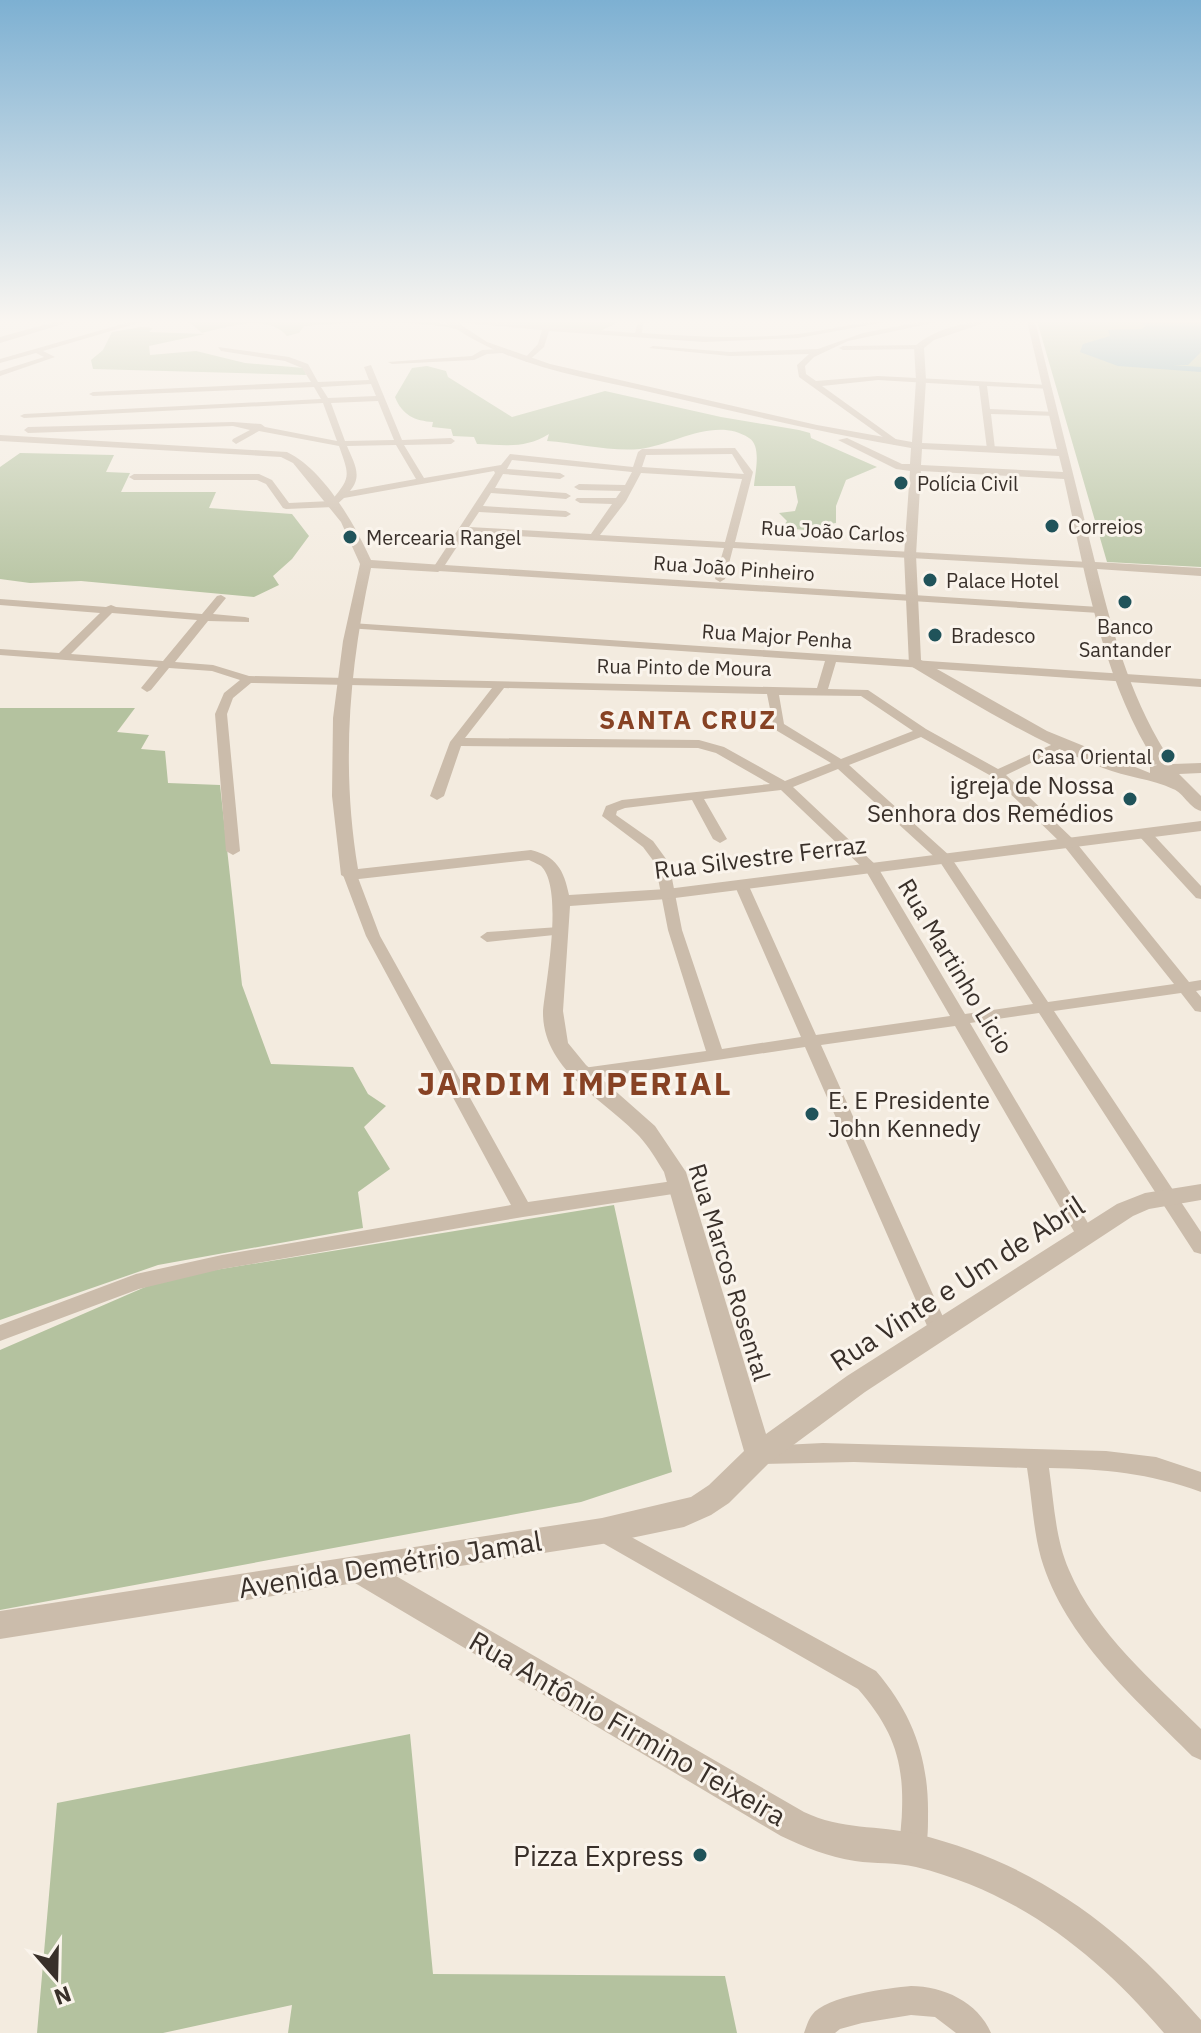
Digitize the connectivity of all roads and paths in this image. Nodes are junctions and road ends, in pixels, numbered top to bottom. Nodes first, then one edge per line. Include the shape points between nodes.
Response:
1 (131, 416) edge
2 (331, 416) edge
3 (388, 416) edge
4 (765, 416) edge
5 (858, 416) edge
6 (919, 416) edge
7 (987, 416) edge
8 (1055, 416) edge
9 (261, 427) junction
10 (121, 428) junction
11 (817, 428) junction
12 (28, 430) dead end
13 (857, 435) junction
14 (0, 438) edge
15 (726, 439) dead end
16 (843, 440) junction
17 (236, 441) dead end
18 (451, 441) dead end
19 (894, 442) junction
20 (110, 443) junction
21 (399, 443) junction
22 (340, 444) junction
23 (918, 446) junction
24 (991, 449) junction
25 (1063, 453) junction
26 (745, 462) junction
27 (502, 466) junction
28 (638, 470) junction
29 (917, 471) junction
30 (560, 476) dead end
31 (1069, 476) junction
32 (134, 477) dead end
33 (747, 477) junction
34 (421, 480) junction
35 (579, 487) dead end
36 (628, 488) junction
37 (489, 490) junction
38 (344, 495) junction
39 (566, 496) dead end
40 (580, 500) dead end
41 (621, 501) junction
42 (334, 504) junction
43 (477, 509) junction
44 (566, 514) dead end
45 (463, 530) junction
46 (593, 538) junction
47 (729, 545) junction
48 (910, 555) junction
49 (366, 564) junction
50 (1089, 565) junction
51 (438, 568) junction
52 (1201, 572) edge
53 (720, 579) dead end
54 (221, 598) dead end
55 (912, 598) junction
56 (0, 602) edge
57 (111, 608) junction
58 (1099, 610) junction
59 (207, 615) junction
60 (245, 620) dead end
61 (351, 626) junction
62 (0, 652) edge
63 (62, 656) junction
64 (832, 657) junction
65 (914, 662) junction
66 (167, 664) junction
67 (1120, 676) junction
68 (248, 679) junction
69 (343, 683) junction
70 (1201, 683) edge
71 (501, 684) junction
72 (147, 688) dead end
73 (772, 689) junction
74 (822, 690) junction
75 (922, 732) junction
76 (456, 742) junction
77 (1064, 744) junction
78 (839, 763) junction
79 (1106, 764) junction
80 (1163, 765) junction
81 (1201, 768) edge
82 (1124, 772) junction
83 (998, 774) junction
84 (1175, 784) junction
85 (784, 786) junction
86 (437, 796) dead end
87 (696, 796) junction
88 (1201, 806) edge
89 (1201, 826) edge
90 (1144, 833) junction
91 (720, 839) dead end
92 (1069, 843) junction
93 (233, 851) dead end
94 (945, 859) junction
95 (872, 869) junction
96 (350, 875) junction
97 (741, 884) junction
98 (667, 894) junction
99 (1201, 895) edge
100 (563, 901) junction
101 (559, 931) junction
102 (487, 937) dead end
103 (1193, 986) edge
104 (1201, 1007) edge
105 (1042, 1009) junction
106 (962, 1019) junction
107 (808, 1040) junction
108 (716, 1055) junction
109 (583, 1074) junction
110 (680, 1187) junction
111 (1201, 1192) edge
112 (1165, 1197) junction
113 (523, 1210) junction
114 (1086, 1235) junction
115 (1201, 1247) edge
116 (938, 1328) junction
117 (0, 1333) edge
118 (759, 1455) junction
119 (1037, 1459) junction
120 (1201, 1482) edge
121 (602, 1531) junction
122 (357, 1569) junction
123 (0, 1625) edge
124 (1201, 1747) edge
125 (913, 1850) junction
126 (970, 2026) edge
127 (819, 2033) edge
128 (1188, 2033) edge

1 - 10 street
2 - 22 street
3 - 21 street
4 - 11 street
5 - 19 street
6 - 23 street
7 - 24 street
8 - 25 street
9 - 10 street
9 - 17 street
9 - 22 street
10 - 12 street
10 - 20 street
11 - 13 street
11 - 16 street
13 - 16 street
13 - 19 street
14 - 20 street
15 - 26 street via 745,449 750,457
16 - 29 street
18 - 21 street
19 - 23 street
20 - 42 street via 283,454 297,461
21 - 22 street
21 - 34 street
22 - 38 street via 354,477
23 - 24 street
23 - 29 street
24 - 25 street
25 - 31 street
26 - 28 street via 735,451 660,450 641,454
26 - 33 street
27 - 28 street via 517,456
27 - 30 street
27 - 34 street
27 - 37 street
28 - 33 street
28 - 36 street
29 - 31 street
29 - 48 street
31 - 50 street
32 - 42 street via 259,477 286,506
33 - 47 street
34 - 38 street
35 - 36 street
36 - 41 street
37 - 39 street
37 - 43 street
38 - 42 street
40 - 41 street
41 - 46 street
42 - 49 street via 353,529
43 - 44 street
43 - 45 street
45 - 46 street, Rua João Carlos
45 - 51 street
46 - 47 street, Rua João Carlos
47 - 48 street, Rua João Carlos
47 - 53 street
48 - 50 street, Rua João Carlos
48 - 55 street
49 - 51 street, Rua João Pinheiro
49 - 61 street
50 - 52 street, Rua João Carlos
50 - 58 street
51 - 55 street, Rua João Pinheiro
54 - 59 street
55 - 58 street, Rua João Pinheiro
55 - 65 street
56 - 57 street
57 - 59 street
57 - 63 street
58 - 67 street
59 - 60 street
59 - 66 street
61 - 64 street, Rua Major Penha
61 - 69 street
62 - 63 street, Rua Pinto de Moura
63 - 66 street, Rua Pinto de Moura
64 - 65 street, Rua Major Penha
64 - 74 street
65 - 67 street, Rua Major Penha
65 - 77 street
66 - 68 street, Rua Pinto de Moura via 225,669
66 - 72 street
67 - 70 street, Rua Major Penha
67 - 80 street
68 - 69 street, Rua Pinto de Moura
68 - 93 street via 228,696 221,714
69 - 71 street, Rua Pinto de Moura
69 - 96 street via 338,757
71 - 73 street, Rua Pinto de Moura
71 - 76 street
73 - 74 street, Rua Pinto de Moura
73 - 78 street via 778,726
74 - 75 street, Rua Pinto de Moura via 872,696
75 - 78 street
75 - 83 street, Rua Pinto de Moura
76 - 85 street, Rua Martinho Licio via 699,744
76 - 86 street
77 - 79 street
77 - 83 street
78 - 85 street
78 - 94 street
79 - 80 street
79 - 82 street
80 - 81 street
80 - 82 street
80 - 84 street
82 - 84 street
83 - 92 street, Rua Pinto de Moura
84 - 88 street
85 - 87 street
85 - 95 street, Rua Martinho Licio
87 - 91 street
87 - 98 street via 611,809 609,816 657,852 667,874
89 - 90 street, Rua Silvestre Ferraz
90 - 92 street, Rua Silvestre Ferraz
90 - 99 street
92 - 94 street, Rua Silvestre Ferraz
92 - 103 street, Rua Pinto de Moura
94 - 95 street, Rua Silvestre Ferraz
94 - 105 street
95 - 97 street, Rua Silvestre Ferraz
95 - 106 street, Rua Martinho Licio
96 - 100 street, Rua Marcos Rosental via 531,855 551,863
96 - 113 street via 379,949
97 - 98 street, Rua Silvestre Ferraz
97 - 107 street
98 - 100 street, Rua Silvestre Ferraz
98 - 108 street
100 - 101 street, Rua Marcos Rosental
101 - 102 street
101 - 109 street, Rua Marcos Rosental via 554,1033
103 - 104 street, Rua Pinto de Moura
103 - 105 street
105 - 106 street
105 - 112 street
106 - 107 street
106 - 114 street, Rua Martinho Licio
107 - 108 street
107 - 116 street
108 - 109 street
109 - 110 street, Rua Marcos Rosental via 649,1133
110 - 113 street
110 - 118 street, Rua Marcos Rosental
111 - 112 street, Rua Vinte e Um de Abril
112 - 114 street, Rua Vinte e Um de Abril via 1134,1205
112 - 115 street
113 - 117 street via 169,1273
114 - 116 street, Rua Vinte e Um de Abril
116 - 118 street, Rua Vinte e Um de Abril
118 - 119 street via 824,1451
118 - 121 street, Avenida Demétrio Jamal via 701,1506
119 - 120 street via 1150,1467
119 - 124 street via 1053,1554 1083,1619
121 - 122 street, Avenida Demétrio Jamal
121 - 125 street via 867,1680 887,1700 914,1763
122 - 123 street, Avenida Demétrio Jamal
122 - 125 street, Rua Antônio Firmino Teixeira via 784,1820 850,1844
125 - 128 street, Rua Antônio Firmino Teixeira via 1006,1881 1063,1912 1142,1978
126 - 127 street via 945,2005 914,1998 836,2015

